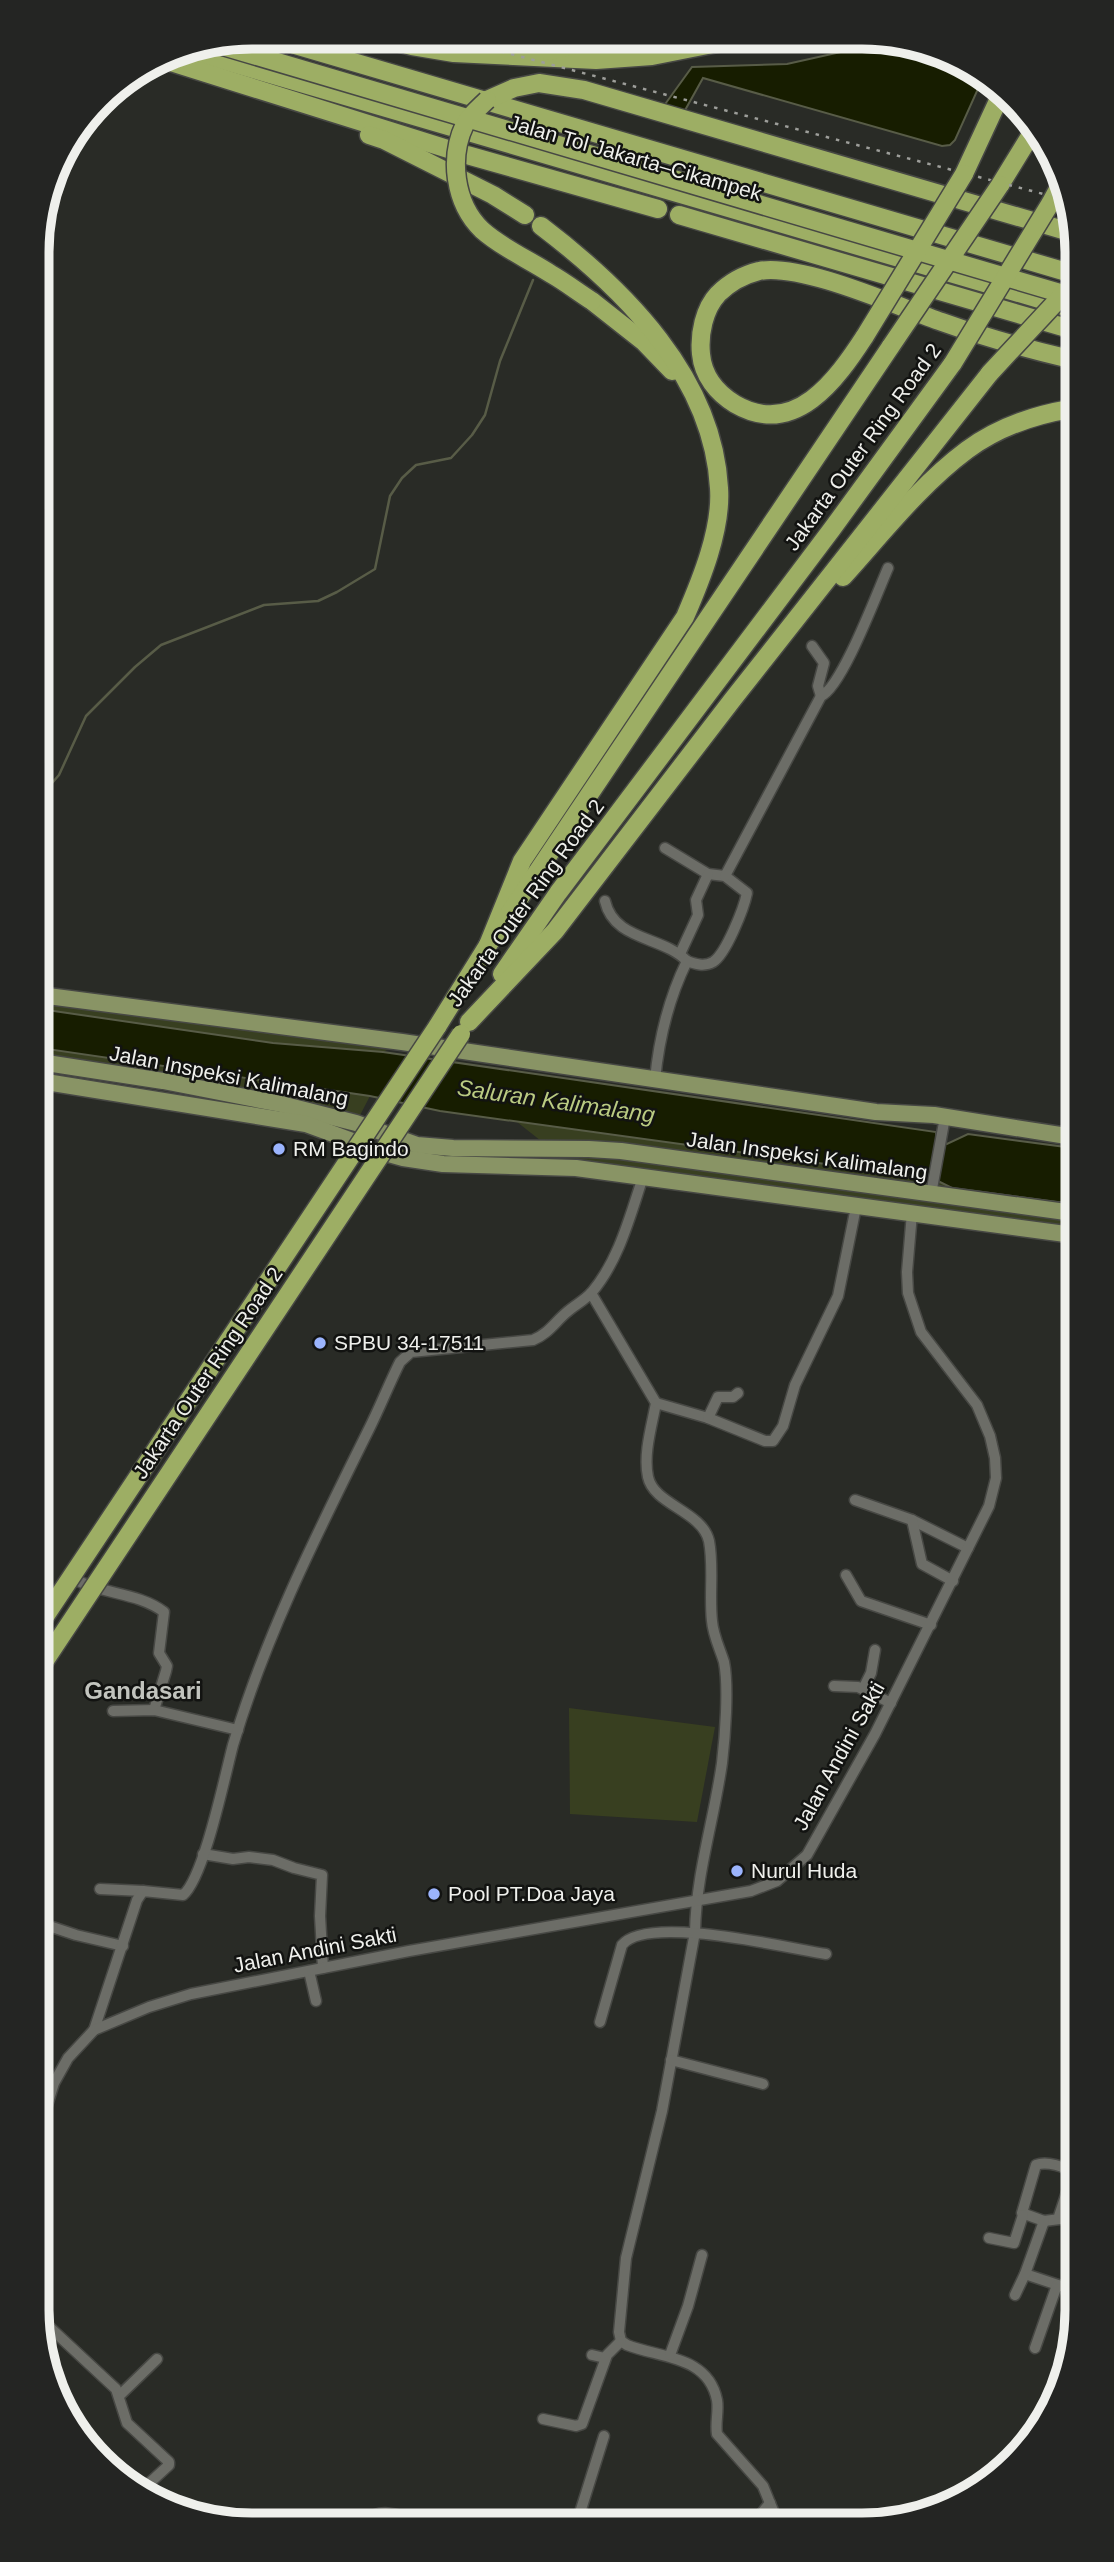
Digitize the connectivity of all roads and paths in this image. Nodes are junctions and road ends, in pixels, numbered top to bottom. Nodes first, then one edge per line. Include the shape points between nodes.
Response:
1 (276, 49) edge
2 (309, 49) edge
3 (434, 49) edge
4 (559, 49) edge
5 (687, 49) edge
6 (235, 50) edge
7 (205, 55) edge
8 (494, 56) junction
9 (175, 64) edge
10 (164, 69) edge
11 (997, 102) edge
12 (1003, 107) edge
13 (1029, 137) edge
14 (964, 174) junction
15 (1056, 193) edge
16 (658, 209) dead end
17 (525, 215) dead end
18 (679, 215) dead end
19 (541, 226) dead end
20 (1063, 230) edge
21 (1065, 273) edge
22 (1065, 284) edge
23 (1065, 290) edge
24 (1065, 295) edge
25 (886, 302) edge
26 (886, 302) edge
27 (886, 302) edge
28 (886, 302) edge
29 (1065, 307) edge
30 (1065, 328) edge
31 (1065, 358) edge
32 (695, 397) junction
33 (1065, 409) edge
34 (888, 568) dead end
35 (812, 646) dead end
36 (821, 696) junction
37 (733, 699) junction
38 (665, 848) dead end
39 (708, 874) junction
40 (725, 876) junction
41 (605, 901) dead end
42 (488, 945) junction
43 (683, 958) junction
44 (49, 996) edge
45 (465, 1028) junction
46 (436, 1052) junction
47 (49, 1064) edge
48 (655, 1080) junction
49 (49, 1082) edge
50 (945, 1117) junction
51 (387, 1126) junction
52 (1065, 1136) edge
53 (372, 1148) junction
54 (550, 1149) junction
55 (550, 1166) junction
56 (643, 1177) junction
57 (932, 1190) junction
58 (856, 1207) junction
59 (1065, 1212) edge
60 (912, 1213) junction
61 (1065, 1234) edge
62 (591, 1293) junction
63 (738, 1393) dead end
64 (656, 1403) junction
65 (708, 1418) junction
66 (855, 1500) dead end
67 (912, 1521) junction
68 (968, 1548) junction
69 (846, 1575) dead end
70 (953, 1581) junction
71 (82, 1583) junction
72 (49, 1610) edge
73 (49, 1623) edge
74 (930, 1625) junction
75 (49, 1643) edge
76 (875, 1650) dead end
77 (49, 1654) edge
78 (834, 1686) dead end
79 (863, 1689) junction
80 (891, 1703) junction
81 (154, 1710) junction
82 (113, 1711) dead end
83 (238, 1730) junction
84 (203, 1854) junction
85 (100, 1889) dead end
86 (143, 1891) junction
87 (696, 1902) junction
88 (49, 1926) edge
89 (695, 1932) junction
90 (123, 1946) junction
91 (826, 1954) dead end
92 (323, 1968) junction
93 (309, 1971) junction
94 (316, 2001) dead end
95 (600, 2022) dead end
96 (94, 2030) junction
97 (671, 2060) junction
98 (763, 2084) dead end
99 (49, 2099) edge
100 (1065, 2169) edge
101 (1065, 2198) edge
102 (1023, 2215) junction
103 (1065, 2218) edge
104 (1058, 2219) junction
105 (1044, 2221) junction
106 (989, 2238) dead end
107 (702, 2255) dead end
108 (1025, 2274) junction
109 (1057, 2285) junction
110 (1065, 2287) edge
111 (1015, 2295) dead end
112 (50, 2328) edge
113 (621, 2340) junction
114 (1035, 2348) dead end
115 (592, 2355) dead end
116 (670, 2356) junction
117 (605, 2358) junction
118 (157, 2359) dead end
119 (120, 2396) junction
120 (543, 2419) dead end
121 (604, 2436) dead end
122 (148, 2484) edge
123 (770, 2503) junction
124 (580, 2513) edge
125 (762, 2513) edge
126 (774, 2513) edge

1 - 22 highway, bridge
2 - 21 highway, Jalan Tol Jakarta–Cikampek
3 - 8 highway
4 - 8 highway
5 - 8 highway via 610,59
6 - 24 highway, bridge
7 - 29 highway, Jalan Tol Jakarta–Cikampek
9 - 16 highway
10 - 17 highway via 384,140
11 - 14 highway
12 - 14 highway
13 - 42 highway, Jakarta Outer Ring Road 2, bridge
14 - 25 highway, bridge
15 - 45 highway, Jakarta Outer Ring Road 2, bridge via 953,363 558,893
18 - 30 highway
19 - 32 highway via 585,262 662,341
20 - 32 highway, bridge via 584,90 539,83 488,100 466,122 456,151 457,183 481,229 592,301 644,342
23 - 37 highway, bridge via 990,373
26 - 27 highway, bridge via 846,365 822,393 803,406 782,413 754,412 729,400 704,370 702,327 714,298 742,276 780,271 821,279
28 - 31 highway, bridge
32 - 42 highway via 713,443 720,490 702,577 685,617 522,861
33 - 37 highway via 1015,424 967,450 906,507
34 - 36 street via 849,655 830,690
35 - 36 street via 824,663 818,686
36 - 40 street
37 - 45 highway via 555,931
38 - 39 street
39 - 40 street
39 - 43 street via 696,900 698,915
40 - 43 street via 747,893 724,949 711,964 696,965
41 - 43 street via 614,921
42 - 72 highway, Jakarta Outer Ring Road 2, bridge
43 - 48 street via 664,1018
44 - 46 main road
45 - 77 highway, Jakarta Outer Ring Road 2, bridge
46 - 48 main road
46 - 51 main road, bridge
47 - 51 main road, Jalan Inspeksi Kalimalang via 163,1081
48 - 50 main road via 876,1112
49 - 53 main road, Jalan Inspeksi Kalimalang via 306,1124
50 - 52 main road
50 - 57 street
51 - 53 main road
51 - 54 main road, Jalan Inspeksi Kalimalang via 417,1145
53 - 55 main road, Jalan Inspeksi Kalimalang via 443,1164
53 - 71 main road
54 - 55 main road
54 - 57 main road, Jalan Inspeksi Kalimalang via 621,1151
55 - 56 main road, Jalan Inspeksi Kalimalang
56 - 58 main road, Jalan Inspeksi Kalimalang
56 - 62 street via 617,1251
57 - 59 main road, Jalan Inspeksi Kalimalang
58 - 60 main road, Jalan Inspeksi Kalimalang
58 - 65 street via 838,1296 795,1385 788,1415 776,1438 765,1441
60 - 61 main road, Jalan Inspeksi Kalimalang
60 - 68 street, Jalan Andini Sakti via 907,1272 914,1312 921,1332 977,1405 995,1458 989,1506
62 - 64 street
62 - 83 street via 544,1336 533,1340 411,1352 400,1362 297,1574
63 - 65 street via 718,1398
64 - 65 street
64 - 87 street via 647,1474 655,1492 694,1520 708,1538 712,1623 724,1664 722,1764
66 - 67 street
67 - 68 street
67 - 70 street via 922,1564
68 - 70 street, Jalan Andini Sakti
69 - 74 street via 861,1601
70 - 74 street, Jalan Andini Sakti
71 - 73 main road
71 - 75 main road
71 - 81 street via 164,1612 159,1653 167,1666
74 - 80 street, Jalan Andini Sakti
76 - 79 street
78 - 79 street
79 - 80 street
80 - 87 street, Jalan Andini Sakti via 807,1855 766,1886
81 - 82 street
81 - 83 street
83 - 84 street
84 - 86 street via 183,1895
84 - 92 street via 273,1860 322,1875
85 - 86 street
86 - 90 street
87 - 89 street
87 - 92 street, Jalan Andini Sakti
88 - 90 street
89 - 91 street
89 - 95 street via 628,1938
89 - 97 street
90 - 96 street
92 - 93 street, Jalan Andini Sakti
93 - 94 street
93 - 96 street, Jalan Andini Sakti via 191,1994
96 - 99 street, Jalan Andini Sakti via 68,2059
97 - 98 street
97 - 113 street via 626,2258
100 - 102 street via 1035,2165
101 - 104 street
102 - 105 street
102 - 106 street via 1014,2243
103 - 104 street
104 - 105 street
105 - 108 street
107 - 116 street
108 - 109 street
108 - 111 street
109 - 110 street
109 - 114 street
112 - 119 street
113 - 116 street via 636,2349
113 - 117 street
115 - 117 street
116 - 123 street via 708,2380 717,2403 717,2434 762,2486
117 - 120 street via 582,2424
118 - 119 street
119 - 122 street via 127,2423 169,2462
121 - 124 street
123 - 125 street
123 - 126 street

